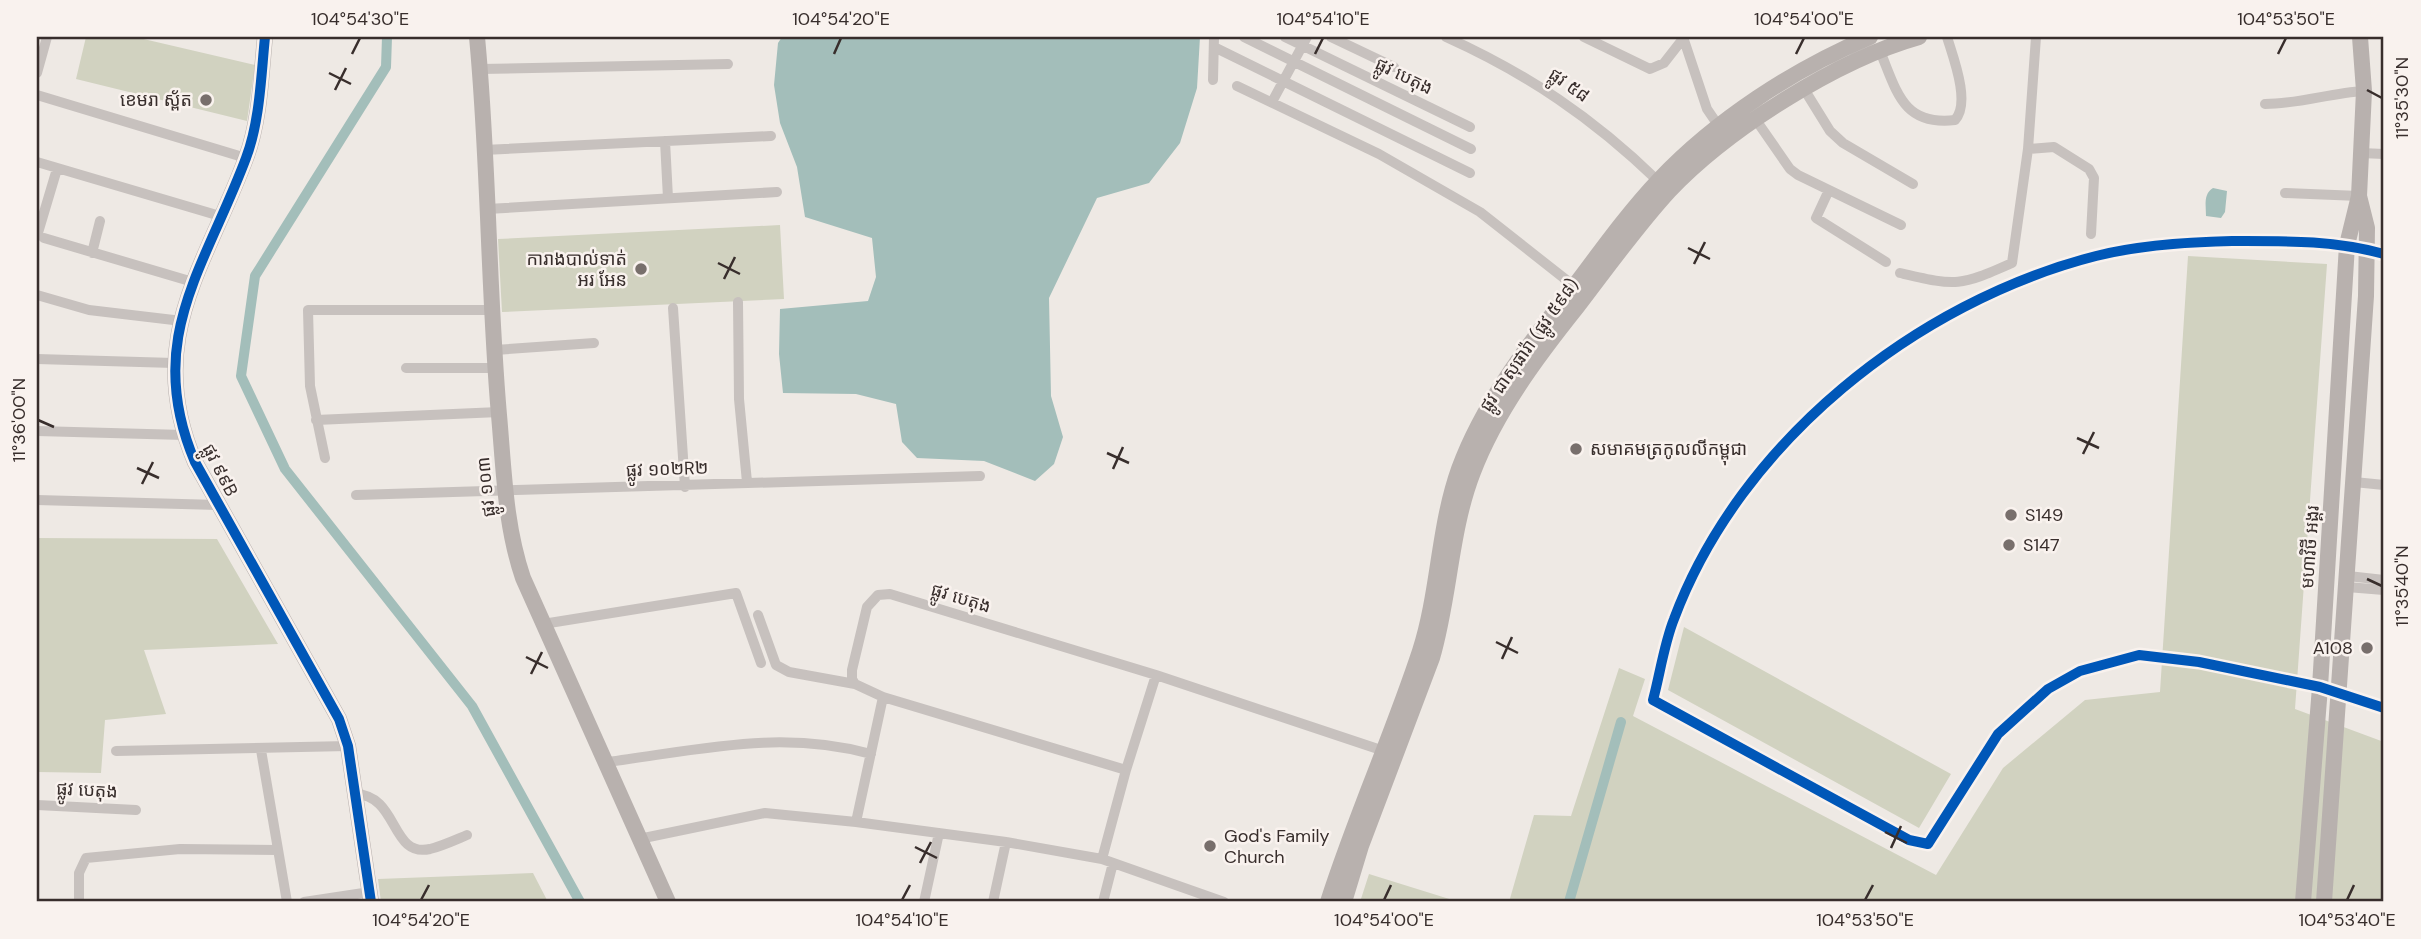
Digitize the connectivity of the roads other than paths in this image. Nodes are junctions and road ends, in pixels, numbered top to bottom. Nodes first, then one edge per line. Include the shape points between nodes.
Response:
1 (47, 37) edge
2 (265, 37) edge
3 (477, 37) edge
4 (1244, 37) edge
5 (1285, 37) edge
6 (1331, 37) edge
7 (1446, 37) edge
8 (1584, 37) edge
9 (1870, 37) edge
10 (1914, 37) edge
11 (1947, 37) edge
12 (2036, 37) edge
13 (2360, 37) edge
14 (1682, 38) edge
15 (1305, 41) edge
16 (1214, 42) edge
17 (1880, 51) junction
18 (1295, 60) junction
19 (728, 64) dead end
20 (1394, 67) dead end
21 (480, 69) junction
22 (37, 73) edge
23 (1213, 80) dead end
24 (1284, 81) junction
25 (1237, 86) dead end
26 (1804, 89) junction
27 (2364, 91) junction
28 (37, 95) edge
29 (1272, 102) junction
30 (2265, 104) dead end
31 (1441, 113) junction
32 (1756, 120) junction
33 (1470, 127) dead end
34 (1720, 128) junction
35 (1432, 129) junction
36 (771, 136) dead end
37 (665, 141) junction
38 (1471, 149) dead end
39 (2028, 149) junction
40 (484, 150) junction
41 (2361, 153) junction
42 (2384, 154) edge
43 (246, 158) junction
44 (37, 162) edge
45 (57, 169) junction
46 (1471, 173) dead end
47 (1658, 181) junction
48 (1913, 184) dead end
49 (1829, 190) junction
50 (777, 192) dead end
51 (2285, 193) dead end
52 (2359, 196) junction
53 (668, 198) junction
54 (487, 209) junction
55 (220, 216) junction
56 (100, 221) dead end
57 (1901, 225) dead end
58 (2091, 234) dead end
59 (40, 237) edge
60 (2347, 245) junction
61 (2368, 250) junction
62 (92, 253) junction
63 (2384, 254) edge
64 (1886, 262) dead end
65 (1900, 272) dead end
66 (192, 282) junction
67 (1574, 286) junction
68 (37, 295) edge
69 (738, 302) dead end
70 (673, 308) dead end
71 (492, 310) junction
72 (182, 321) junction
73 (594, 342) dead end
74 (495, 350) junction
75 (37, 359) edge
76 (174, 363) junction
77 (406, 368) dead end
78 (495, 368) junction
79 (499, 412) junction
80 (316, 420) junction
81 (37, 431) edge
82 (184, 435) junction
83 (325, 458) dead end
84 (980, 477) dead end
85 (747, 482) junction
86 (2354, 482) junction
87 (2384, 485) edge
88 (685, 487) junction
89 (504, 490) junction
90 (356, 495) dead end
91 (37, 500) edge
92 (218, 505) junction
93 (2384, 580) edge
94 (2348, 581) junction
95 (2384, 590) edge
96 (758, 615) dead end
97 (543, 624) junction
98 (761, 663) dead end
99 (1156, 676) junction
100 (855, 684) junction
101 (2320, 687) junction
102 (2341, 693) junction
103 (883, 697) junction
104 (2384, 708) edge
105 (348, 746) junction
106 (261, 750) junction
107 (116, 751) dead end
108 (1389, 752) junction
109 (871, 754) junction
110 (607, 762) junction
111 (1126, 770) junction
112 (355, 794) junction
113 (37, 805) edge
114 (136, 810) dead end
115 (856, 822) junction
116 (939, 833) junction
117 (467, 835) dead end
118 (639, 839) junction
119 (1006, 842) junction
120 (278, 850) junction
121 (1107, 861) junction
122 (370, 897) edge
123 (79, 902) edge
124 (287, 902) edge
125 (304, 902) edge
126 (668, 902) edge
127 (924, 902) edge
128 (993, 902) edge
129 (1103, 902) edge
130 (1224, 902) edge
131 (1328, 902) edge
132 (1344, 902) edge
133 (2303, 902) edge
134 (2324, 902) edge

1 - 22 street
2 - 43 main road, ផ្លូវ ៩៩B
3 - 21 main road, ផ្លូវ ១០៣
4 - 18 street
5 - 15 street, ផ្លូវ បេតុង
6 - 20 street
7 - 47 street, ផ្លូវ ៥៨ via 1521,73 1569,104
8 - 14 street via 1650,69 1664,63
9 - 34 main road, ផ្លូវ ជាសុផារ៉ា (ផ្លូវ ៥៩៨) via 1795,75
10 - 17 main road, ផ្លូវ ជាសុផារ៉ា (ផ្លូវ ៥៩៨)
11 - 17 street via 1960,83 1961,109 1955,120 1925,120 1908,109
12 - 39 street
13 - 27 main road, មហាវិថី អង្គរ
14 - 34 street via 1707,109
15 - 18 street
15 - 31 street, ផ្លូវ បេតុង
16 - 23 street
16 - 24 street
17 - 26 main road, ផ្លូវ ជាសុផារ៉ា (ផ្លូវ ៥៩៨)
18 - 24 street
18 - 35 street
19 - 21 street
21 - 40 main road, ផ្លូវ ១០៣
24 - 29 street
24 - 46 street
25 - 29 street
26 - 32 main road, ផ្លូវ ជាសុផារ៉ា (ផ្លូវ ៥៩៨)
26 - 48 street via 1830,131 1843,143
27 - 30 street
27 - 41 main road, មហាវិថី អង្គរ
28 - 43 street
29 - 67 street via 1379,154 1480,212
31 - 33 street, ផ្លូវ បេតុង
31 - 35 street
32 - 49 street via 1790,169
32 - 108 main road, ផ្លូវ ជាសុផារ៉ា (ផ្លូវ ៥៩៨) via 1669,191 1552,338 1503,413 1472,474 1441,627
34 - 47 main road, ផ្លូវ ជាសុផារ៉ា (ផ្លូវ ៥៩៨)
35 - 38 street
36 - 37 street
37 - 40 street
37 - 53 street
39 - 58 street via 2054,148 2090,169 2094,178
39 - 65 street via 2012,263 1963,284
40 - 54 main road, ផ្លូវ ១០៣
41 - 42 street
41 - 52 main road, មហាវិថី អង្គរ
43 - 55 main road, ផ្លូវ ៩៩B
44 - 45 street
45 - 55 street
45 - 59 street
47 - 67 main road, ផ្លូវ ជាសុផារ៉ា (ផ្លូវ ៥៩៨)
49 - 57 street
49 - 64 street via 1816,218
50 - 53 street
51 - 52 street
52 - 60 main road, មហាវិថី អង្គរ
52 - 61 main road, មហាវិថី អង្គរ
53 - 54 street
54 - 71 main road, ផ្លូវ ១០៣
55 - 66 main road, ផ្លូវ ៩៩B
56 - 62 street
59 - 62 street
60 - 61 street
60 - 101 main road, មហាវិថី អង្គរ
60 - 101 street via 2308,240 2209,242 2098,255 2027,278 1960,309 1902,344 1815,411 1729,514 1674,619 1653,701 1909,840 1928,844 1998,734 2048,689 2080,671 2139,655 2200,662
61 - 63 street
61 - 86 main road, មហាវិថី អង្គរ
62 - 66 street
66 - 72 main road, ផ្លូវ ៩៩B
67 - 108 main road, ផ្លូវ ជាសុផារ៉ា (ផ្លូវ ៥៩៨) via 1506,381 1459,469 1428,624
68 - 72 street via 89,310
69 - 85 street via 739,399
70 - 88 street
71 - 74 main road, ផ្លូវ ១០៣
71 - 80 street via 308,310 310,386
72 - 76 main road, ផ្លូវ ៩៩B
73 - 74 street
74 - 78 main road, ផ្លូវ ១០៣
75 - 76 street
76 - 82 main road, ផ្លូវ ៩៩B via 175,399
77 - 78 street
78 - 79 main road, ផ្លូវ ១០៣
79 - 80 street
79 - 89 main road, ផ្លូវ ១០៣
80 - 83 street
81 - 82 street
82 - 92 main road, ផ្លូវ ៩៩B
84 - 85 street, ផ្លូវ ១០២R២
85 - 88 street, ផ្លូវ ១០២R២
86 - 87 street
86 - 94 main road, មហាវិថី អង្គរ
88 - 89 street, ផ្លូវ ១០២R២
89 - 90 street, ផ្លូវ ១០២R២
89 - 97 main road, ផ្លូវ ១០៣ via 514,551
91 - 92 street
92 - 105 main road, ផ្លូវ ៩៩B via 339,719
93 - 94 street
94 - 95 street
94 - 102 main road, មហាវិថី អង្គរ
96 - 100 street via 776,665 789,673
97 - 98 street via 736,593
97 - 110 main road, ផ្លូវ ១០៣
99 - 100 street, ផ្លូវ បេតុង via 890,594 878,596 867,607 852,670
99 - 108 street, ផ្លូវ បេតុង
99 - 111 street
100 - 103 street
101 - 102 street
101 - 133 main road, មហាវិថី អង្គរ
102 - 104 street
102 - 134 main road, មហាវិថី អង្គរ
103 - 109 street
103 - 111 street
105 - 106 street
105 - 112 main road, ផ្លូវ ៩៩B
106 - 107 street
106 - 120 street
108 - 131 main road, ផ្លូវ ជាសុផារ៉ា (ផ្លូវ ៥៩៨)
108 - 132 main road, ផ្លូវ ជាសុផារ៉ា (ផ្លូវ ៥៩៨)
109 - 110 street via 837,745 780,741
109 - 115 street
110 - 118 main road, ផ្លូវ ១០៣
111 - 121 street
112 - 117 street via 382,803 398,834 420,849
112 - 122 main road, ផ្លូវ ៩៩B
113 - 114 street, ផ្លូវ បេតុង
115 - 116 street
115 - 118 street via 765,813
116 - 119 street
116 - 127 street
118 - 126 main road, ផ្លូវ ១០៣
119 - 121 street
119 - 128 street
120 - 123 street via 180,849 86,858 79,873
120 - 124 street
121 - 129 street
121 - 130 street
122 - 125 street

